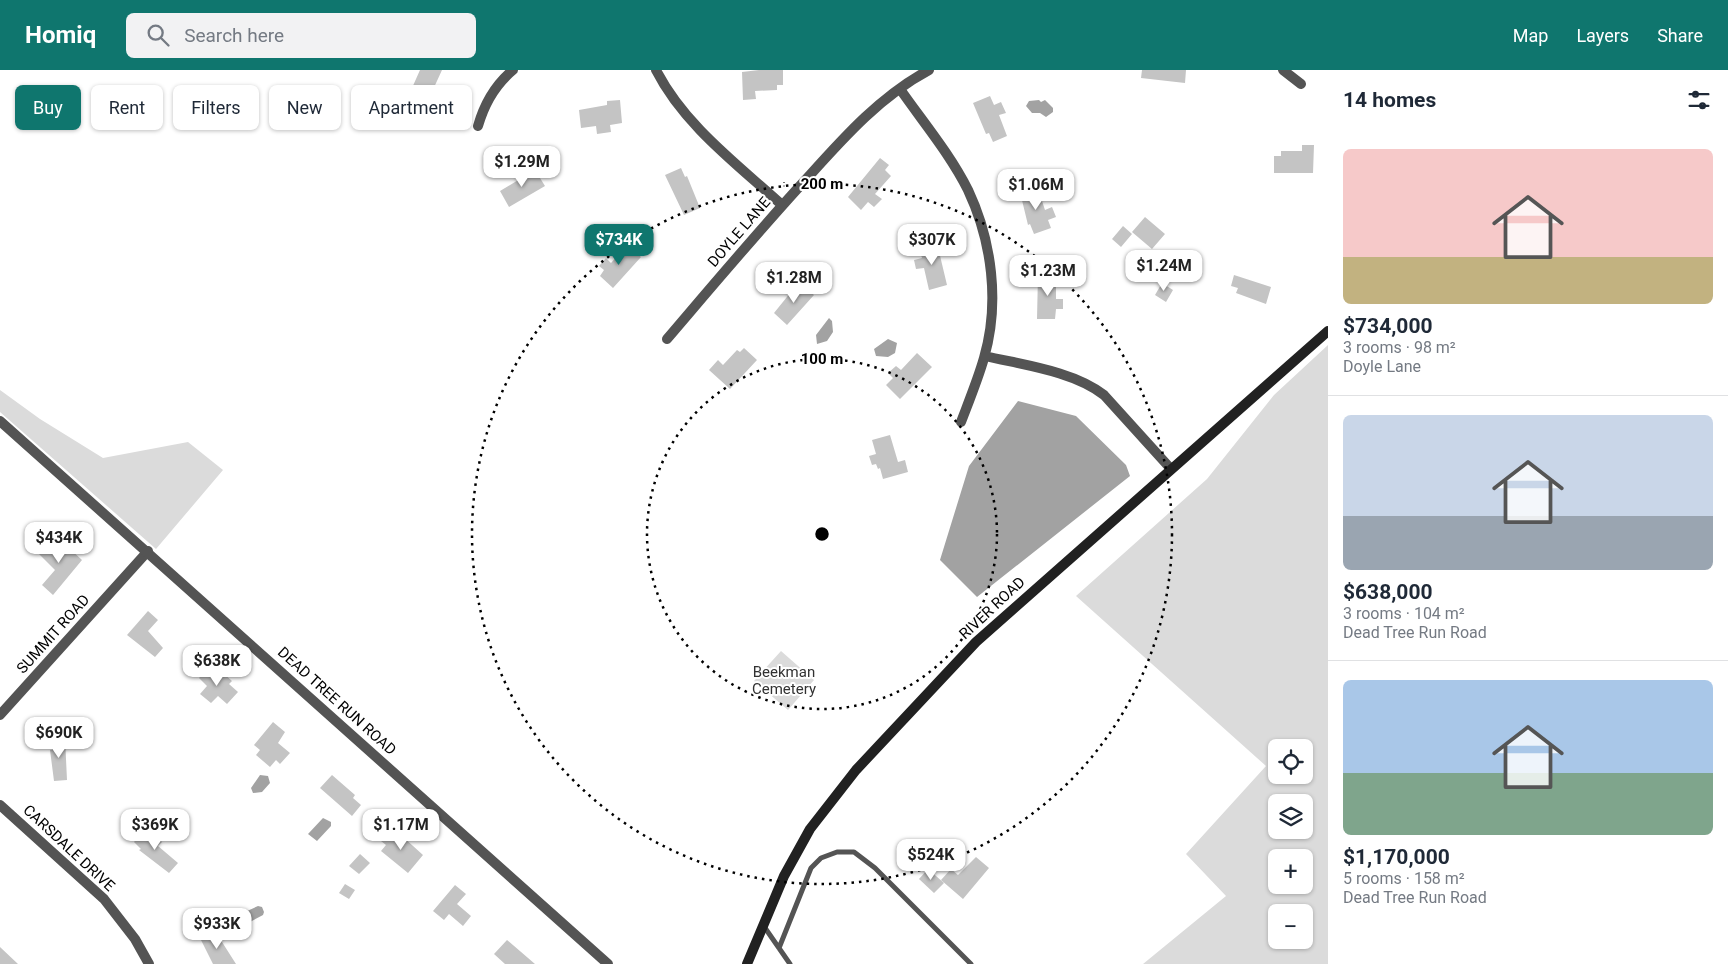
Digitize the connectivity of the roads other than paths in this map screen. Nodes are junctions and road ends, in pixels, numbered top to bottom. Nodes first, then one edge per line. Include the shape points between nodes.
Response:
1 (513, 70) edge
2 (656, 70) edge
3 (929, 70) edge
4 (1283, 70) edge
5 (1301, 84) dead end
6 (900, 89) junction
7 (478, 126) dead end
8 (782, 205) junction
9 (1328, 331) edge
10 (667, 339) dead end
11 (985, 356) junction
12 (0, 421) edge
13 (962, 422) dead end
14 (1171, 469) junction
15 (148, 551) junction
16 (0, 715) edge
17 (0, 806) edge
18 (762, 924) junction
19 (779, 948) junction
20 (149, 964) edge
21 (608, 964) edge
22 (747, 964) edge
23 (790, 964) edge
24 (971, 964) edge

1 - 7 street via 494,91
2 - 8 street via 666,89 692,121
3 - 6 street, DOYLE LANE
4 - 5 street
6 - 8 street, DOYLE LANE via 858,122
6 - 11 street via 968,190 985,236 992,286 992,316
8 - 10 street, DOYLE LANE
9 - 14 main road, RIVER ROAD
11 - 13 street
11 - 14 street via 1077,379 1094,387
12 - 15 street, DEAD TREE RUN ROAD
14 - 18 main road, RIVER ROAD via 976,642 856,770 810,829
15 - 16 street, SUMMIT ROAD
15 - 21 street, DEAD TREE RUN ROAD
17 - 20 street, CARSDALE DRIVE via 104,899 135,939
18 - 19 lane
18 - 22 main road, RIVER ROAD
19 - 23 lane
19 - 24 lane via 810,868 821,858 837,852 854,852 875,868

